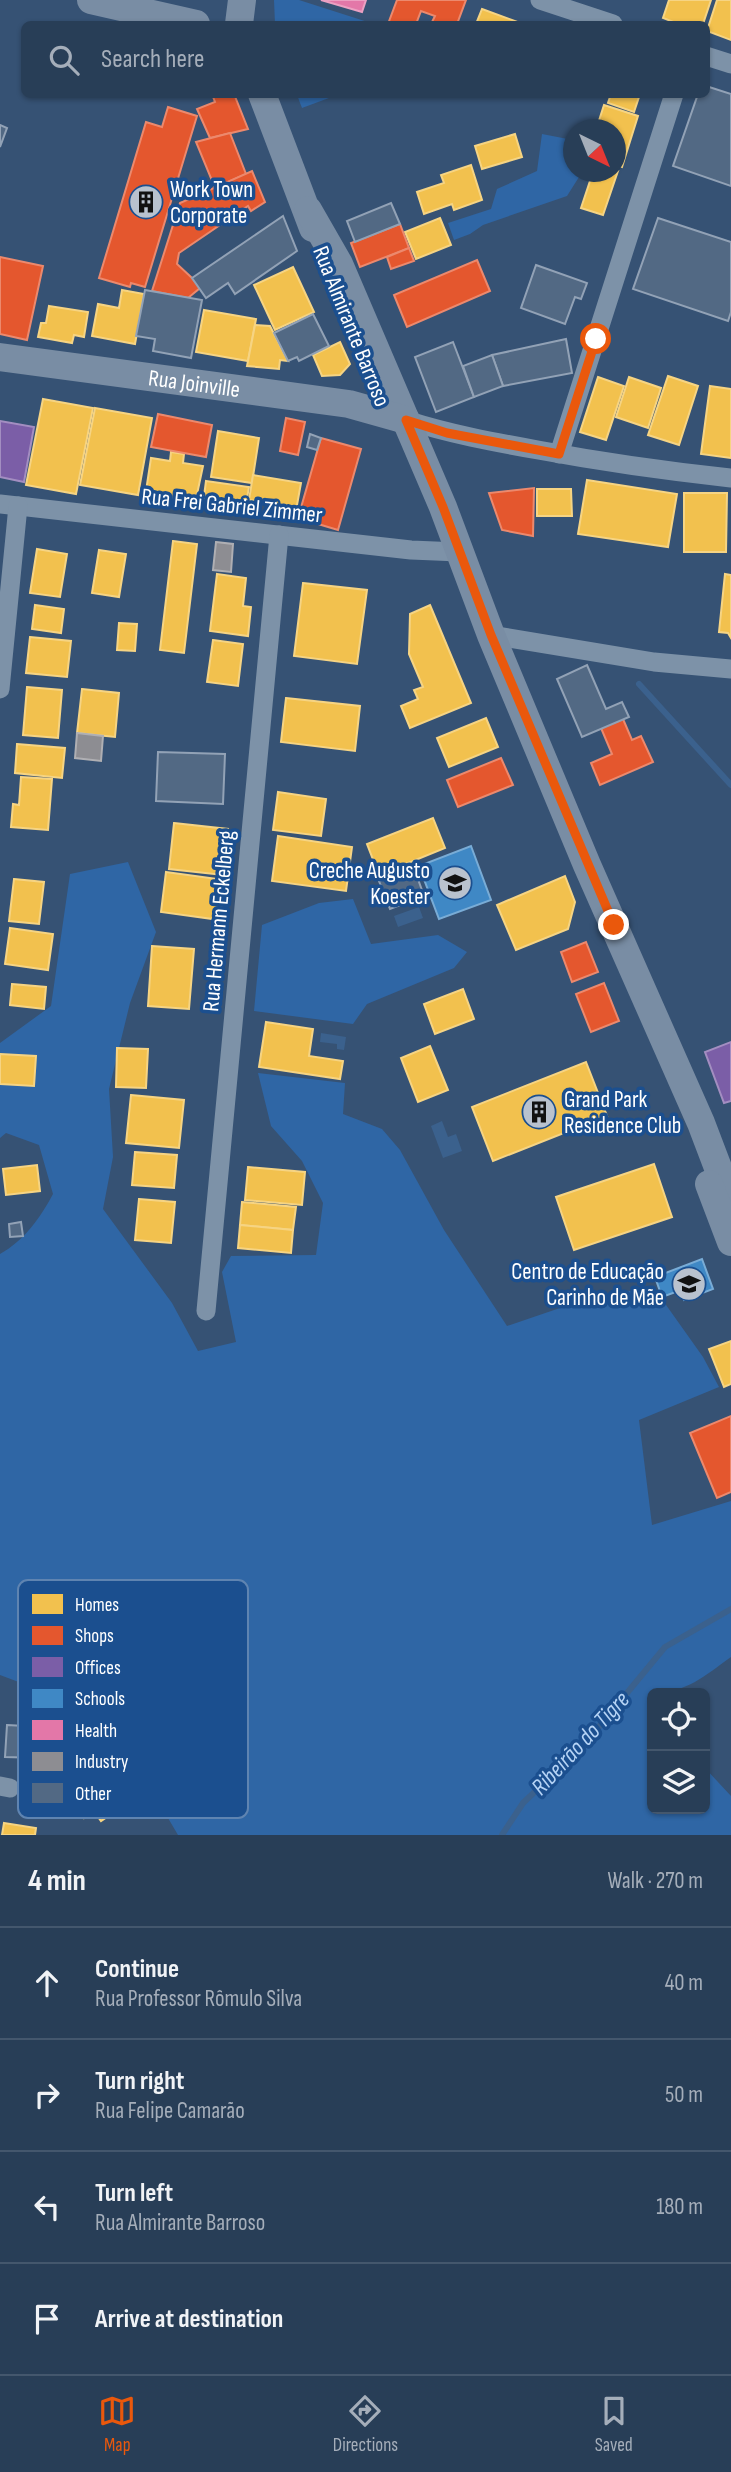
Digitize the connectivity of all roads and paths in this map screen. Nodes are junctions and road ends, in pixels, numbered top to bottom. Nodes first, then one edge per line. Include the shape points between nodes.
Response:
1 (91, 0) edge
2 (242, 0) edge
3 (540, 0) edge
4 (183, 21) edge
5 (239, 21) edge
6 (603, 21) edge
7 (710, 57) edge
8 (731, 64) edge
9 (264, 98) edge
10 (673, 98) edge
11 (0, 357) edge
12 (398, 418) junction
13 (559, 454) junction
14 (731, 478) edge
15 (9, 505) edge
16 (279, 535) junction
17 (459, 552) junction
18 (491, 635) junction
19 (731, 670) edge
20 (0, 688) edge
21 (657, 1026) junction
22 (731, 1202) edge
23 (731, 1242) edge
24 (206, 1311) dead end

1 - 4 main road
2 - 5 main road
3 - 6 street
7 - 8 street
9 - 12 main road, Rua Almirante Barroso via 308,210 326,270
10 - 13 street
11 - 12 main road, Rua Joinville via 349,404
12 - 13 street via 447,433
12 - 17 main road, Rua Almirante Barroso via 432,512
13 - 14 street
15 - 16 street, Rua Frei Gabriel Zimmer
15 - 20 street
16 - 17 street, Rua Frei Gabriel Zimmer
16 - 24 street, Rua Hermann Eckelberg
17 - 18 main road, Rua Almirante Barroso
18 - 19 street
18 - 21 main road, Rua Almirante Barroso
21 - 22 main road, Rua Almirante Barroso
21 - 23 main road, Rua Almirante Barroso via 687,1127

